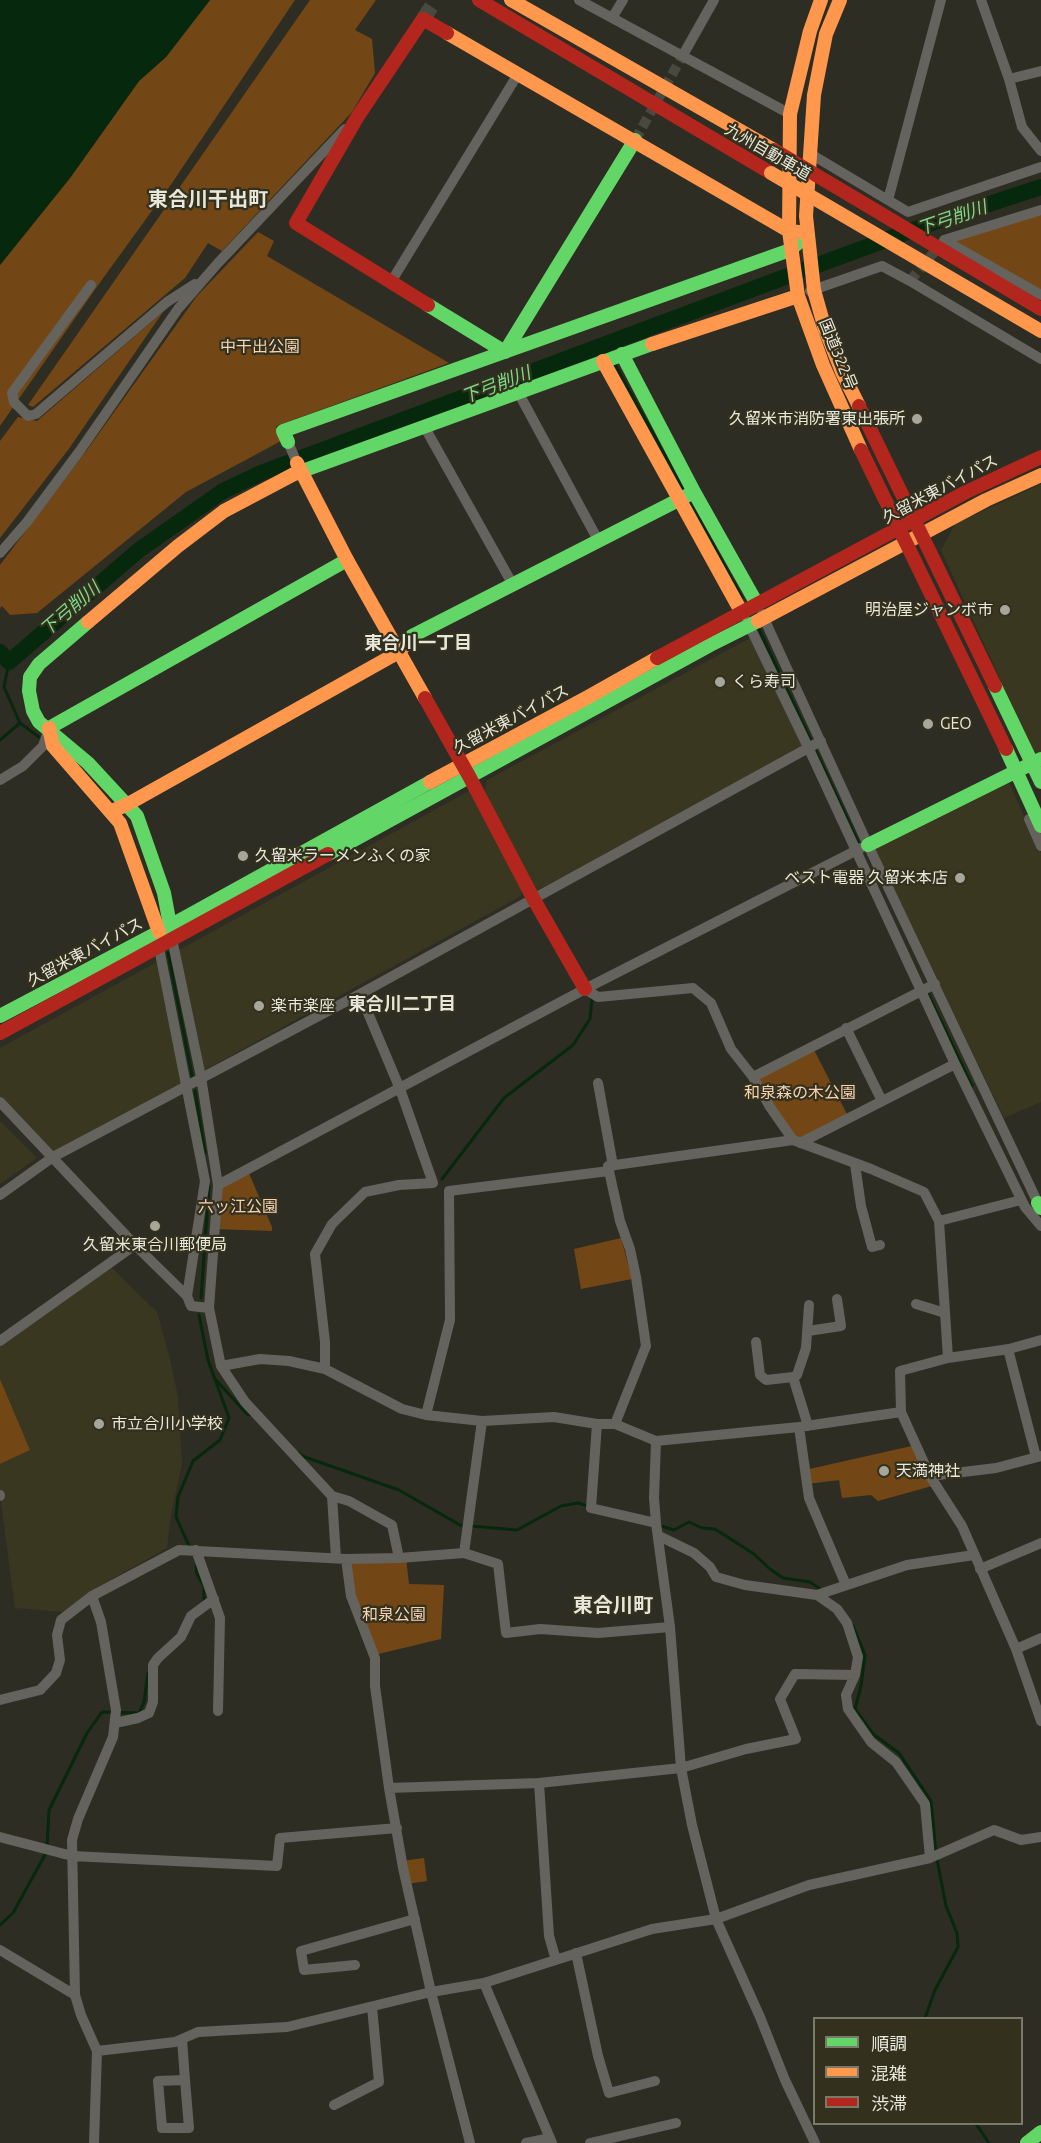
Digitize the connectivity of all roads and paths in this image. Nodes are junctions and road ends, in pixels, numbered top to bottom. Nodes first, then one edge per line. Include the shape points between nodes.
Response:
1 (480, 0) edge
2 (511, 0) edge
3 (579, 0) edge
4 (623, 0) edge
5 (714, 0) edge
6 (821, 0) edge
7 (840, 0) edge
8 (941, 0) edge
9 (981, 0) edge
10 (612, 18) junction
11 (683, 55) junction
12 (1041, 71) edge
13 (518, 74) junction
14 (1009, 79) junction
15 (790, 114) junction
16 (358, 116) junction
17 (635, 140) junction
18 (1041, 150) edge
19 (809, 153) junction
20 (1041, 167) edge
21 (888, 200) junction
22 (1041, 210) edge
23 (789, 231) junction
24 (808, 233) junction
25 (791, 254) junction
26 (205, 277) junction
27 (392, 282) junction
28 (91, 285) dead end
29 (813, 285) junction
30 (797, 291) junction
31 (1041, 295) edge
32 (1041, 309) edge
33 (1041, 331) edge
34 (505, 352) junction
35 (622, 354) junction
36 (1041, 359) edge
37 (603, 361) junction
38 (518, 392) junction
39 (424, 426) junction
40 (288, 442) joint
41 (1041, 456) edge
42 (299, 467) junction
43 (1041, 475) edge
44 (694, 492) junction
45 (679, 500) junction
46 (915, 519) junction
47 (899, 529) junction
48 (922, 533) junction
49 (598, 540) junction
50 (906, 542) junction
51 (0, 553) edge
52 (347, 560) junction
53 (513, 585) junction
54 (749, 609) junction
55 (756, 622) junction
56 (399, 651) junction
57 (46, 738) junction
58 (821, 741) junction
59 (808, 747) junction
60 (1038, 764) edge
61 (465, 770) junction
62 (1016, 770) junction
63 (0, 780) edge
64 (1041, 782) edge
65 (128, 804) junction
66 (111, 811) junction
67 (1041, 826) edge
68 (1041, 846) edge
69 (862, 848) junction
70 (533, 898) junction
71 (165, 928) junction
72 (172, 940) junction
73 (158, 948) junction
74 (935, 984) junction
75 (585, 989) junction
76 (920, 991) junction
77 (360, 994) junction
78 (0, 1016) edge
79 (846, 1028) junction
80 (0, 1033) edge
81 (955, 1064) junction
82 (201, 1077) junction
83 (753, 1077) junction
84 (598, 1083) dead end
85 (187, 1086) junction
86 (400, 1089) junction
87 (882, 1101) junction
88 (0, 1102) edge
89 (796, 1142) junction
90 (53, 1157) junction
91 (855, 1164) junction
92 (611, 1168) junction
93 (433, 1183) junction
94 (218, 1185) junction
95 (449, 1191) junction
96 (0, 1195) edge
97 (1033, 1203) edge
98 (939, 1221) junction
99 (1041, 1226) edge
100 (135, 1245) junction
101 (880, 1245) dead end
102 (188, 1296) junction
103 (837, 1299) dead end
104 (916, 1304) dead end
105 (809, 1305) dead end
106 (209, 1308) junction
107 (945, 1313) junction
108 (808, 1331) junction
109 (1041, 1340) edge
110 (0, 1341) edge
111 (756, 1342) dead end
112 (1008, 1349) junction
113 (948, 1358) junction
114 (221, 1366) junction
115 (325, 1369) junction
116 (793, 1377) junction
117 (901, 1412) junction
118 (426, 1415) junction
119 (482, 1421) junction
120 (597, 1424) junction
121 (615, 1424) junction
122 (803, 1426) junction
123 (656, 1440) junction
124 (1038, 1457) edge
125 (930, 1476) junction
126 (332, 1496) junction
127 (656, 1523) junction
128 (659, 1536) junction
129 (1041, 1543) edge
130 (190, 1550) junction
131 (464, 1553) junction
132 (974, 1555) junction
133 (341, 1558) junction
134 (399, 1558) junction
135 (980, 1569) junction
136 (846, 1585) junction
137 (817, 1595) junction
138 (92, 1596) junction
139 (214, 1599) junction
140 (670, 1627) junction
141 (1041, 1638) edge
142 (1016, 1649) junction
143 (855, 1675) junction
144 (0, 1700) edge
145 (218, 1711) dead end
146 (1041, 1721) edge
147 (115, 1723) junction
148 (681, 1768) junction
149 (539, 1783) junction
150 (389, 1788) junction
151 (397, 1828) junction
152 (0, 1837) edge
153 (1041, 1837) edge
154 (72, 1856) junction
155 (930, 1858) junction
156 (415, 1919) junction
157 (716, 1919) junction
158 (0, 1950) edge
159 (576, 1953) junction
160 (556, 1960) junction
161 (356, 1965) dead end
162 (484, 1983) junction
163 (431, 1992) junction
164 (75, 1995) junction
165 (372, 2007) junction
166 (182, 2039) junction
167 (97, 2051) junction
168 (185, 2080) junction
169 (655, 2081) dead end
170 (334, 2105) dead end
171 (675, 2123) dead end
172 (1041, 2132) edge
173 (551, 2141) edge
174 (94, 2143) edge
175 (470, 2143) edge
176 (526, 2143) edge
177 (590, 2143) edge
178 (815, 2143) edge
179 (1027, 2143) edge

1 - 33 main road, 九州自動車道, bridge
2 - 32 main road, 九州自動車道, bridge
3 - 10 street
4 - 10 street
5 - 11 street
6 - 15 main road, 国道322号
7 - 19 main road, 国道322号 via 826,34 814,95
8 - 21 street
9 - 14 street
10 - 11 street
11 - 15 street
12 - 14 street
13 - 16 main road via 423,19
13 - 17 main road
13 - 27 street
14 - 18 street via 1022,127
15 - 23 main road, 国道322号
16 - 26 street
16 - 27 main road via 296,223
17 - 23 main road
17 - 34 main road
19 - 21 street
19 - 24 main road, 国道322号
20 - 21 street via 908,212
22 - 31 street via 944,240
23 - 24 main road
23 - 25 main road, 国道322号
24 - 25 main road
24 - 29 main road, 国道322号
25 - 30 main road, 国道322号
25 - 34 main road
26 - 28 street via 167,302 36,414 28,416 14,402 12,393
26 - 51 street via 178,309 79,452
27 - 34 main road
29 - 30 street
29 - 36 street via 882,266
29 - 46 main road, 国道322号 via 842,372
30 - 35 main road
30 - 47 main road, 国道322号 via 823,365
34 - 40 main road via 283,431
35 - 37 main road
35 - 44 main road
37 - 38 main road
37 - 45 main road
38 - 39 main road
38 - 49 street
39 - 42 main road
39 - 53 street
40 - 42 street
41 - 46 main road, 久留米東バイパス
42 - 52 main road
42 - 57 main road via 224,511 39,664 30,677 29,690 33,711
43 - 48 main road, 久留米東バイパス
44 - 45 main road
44 - 54 main road
45 - 49 main road
45 - 54 main road
46 - 47 main road, 久留米東バイパス
46 - 48 main road, 国道322号
47 - 50 main road, 国道322号
47 - 54 main road, 久留米東バイパス
48 - 50 main road, 久留米東バイパス
48 - 60 main road, 国道322号
49 - 53 main road
50 - 55 main road, 久留米東バイパス
50 - 62 main road, 国道322号
52 - 56 main road
52 - 57 main road
53 - 56 main road via 412,636
54 - 55 street
54 - 55 street
54 - 61 main road, 久留米東バイパス via 698,634
55 - 58 street
55 - 59 street
55 - 61 main road, 久留米東バイパス
56 - 61 main road
56 - 65 main road
57 - 63 street via 23,766
57 - 65 main road via 88,763
57 - 66 main road
58 - 59 street
58 - 69 street
59 - 69 street
59 - 70 street
60 - 62 main road
60 - 64 main road, 国道322号
61 - 70 main road
61 - 71 main road, 久留米東バイパス
61 - 72 main road, 久留米東バイパス
62 - 67 main road, 国道322号
62 - 68 street via 1014,788
62 - 69 main road
65 - 66 main road
65 - 71 main road via 137,816 164,893
66 - 71 main road via 120,823
69 - 74 street
69 - 75 street
69 - 76 street
70 - 75 main road
70 - 77 street
71 - 72 street
71 - 73 street
71 - 78 main road, 久留米東バイパス
72 - 73 main road, 久留米東バイパス
72 - 82 street
73 - 80 main road, 久留米東バイパス
73 - 85 street
74 - 76 street
74 - 97 street
75 - 83 street via 598,997 693,988 711,1003 731,1049
75 - 86 street
76 - 79 street
76 - 81 street
77 - 82 street
77 - 86 street
79 - 83 street
79 - 87 street
81 - 87 street
81 - 97 street
82 - 85 street
82 - 94 street
83 - 89 street
84 - 92 street
85 - 90 street
85 - 102 street via 205,1181
86 - 93 street
86 - 94 street
87 - 89 street
88 - 90 street
89 - 91 street
89 - 92 street
90 - 96 street
90 - 100 street
91 - 98 street via 924,1192
91 - 101 street via 872,1246
92 - 95 street
92 - 121 street via 620,1221 636,1277 646,1346
93 - 95 street
93 - 115 street via 365,1192 332,1224 315,1254
94 - 106 street
95 - 118 street via 450,1320
97 - 98 street
97 - 99 street
98 - 107 street
100 - 102 street
100 - 110 street
102 - 106 street via 191,1306
103 - 108 street via 841,1326
104 - 107 street
105 - 108 street
106 - 114 street
107 - 113 street
108 - 116 street via 806,1348
109 - 112 street
111 - 116 street via 763,1379
112 - 113 street
112 - 124 street
113 - 117 street via 900,1371
114 - 115 street via 260,1359 289,1360
114 - 126 street via 245,1402
115 - 118 street via 402,1409
116 - 122 street
117 - 122 street
117 - 125 street
118 - 119 street
119 - 120 street via 554,1417
119 - 131 street
120 - 121 street
120 - 127 street via 591,1508
121 - 123 street
122 - 123 street
122 - 136 street via 809,1498
123 - 127 street
124 - 125 street via 996,1468
125 - 132 street via 962,1526
126 - 133 street
126 - 134 street via 392,1525
127 - 128 street
128 - 137 street via 694,1553 716,1577
128 - 140 street
129 - 135 street
130 - 133 street
130 - 138 street via 166,1556
130 - 139 street
131 - 134 street
131 - 140 street via 498,1564 506,1633 540,1629 598,1634
132 - 135 street
132 - 136 street via 907,1565
133 - 134 street
133 - 150 street via 375,1658
135 - 142 street
136 - 137 street
137 - 143 street via 837,1609 847,1623 858,1657
138 - 144 street via 61,1620 56,1673 40,1690
138 - 147 street via 101,1622
139 - 145 street via 220,1618
139 - 147 street via 191,1616 182,1637 153,1665 153,1702 149,1713
140 - 148 street
141 - 142 street
142 - 146 street
143 - 148 street via 795,1674 780,1699 796,1739
143 - 155 street via 846,1695 848,1709 872,1742 896,1762 926,1804
147 - 154 street via 113,1737 78,1819
148 - 149 street
148 - 157 street
149 - 150 street
149 - 160 street via 549,1936
150 - 151 street
151 - 154 street via 280,1838 277,1866
151 - 156 street
152 - 154 street
153 - 155 street via 1021,1840 994,1830
154 - 164 street
155 - 157 street via 809,1885
156 - 161 street via 302,1951 304,1970
156 - 163 street
157 - 159 street via 652,1929
157 - 178 street
158 - 164 street
159 - 160 street
159 - 169 street via 609,2093
160 - 162 street
162 - 163 street
162 - 173 street
163 - 165 street
163 - 175 street
164 - 167 street
165 - 166 street via 287,2027 198,2032
165 - 170 street via 379,2082
166 - 167 street
166 - 168 street
167 - 174 street
168 - 168 street via 189,2128 162,2128 158,2081
171 - 177 street
172 - 179 main road
173 - 176 street

